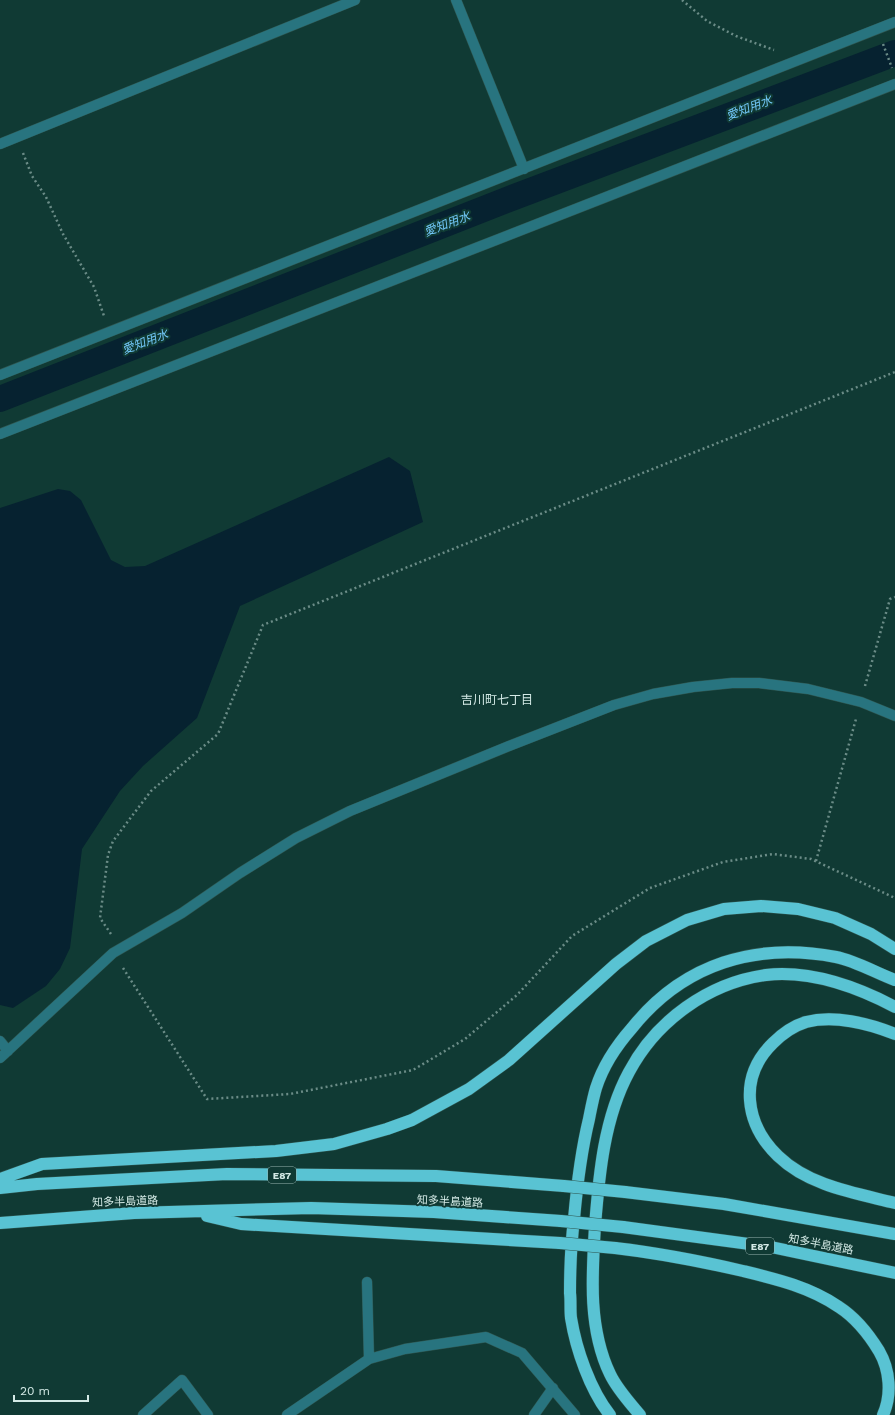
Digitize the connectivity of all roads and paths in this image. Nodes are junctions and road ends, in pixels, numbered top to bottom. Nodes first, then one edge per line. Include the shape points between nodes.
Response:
1 (355, 0) edge
2 (456, 0) edge
3 (682, 0) edge
4 (895, 22) edge
5 (877, 29) junction
6 (793, 62) junction
7 (895, 75) edge
8 (895, 84) edge
9 (17, 138) junction
10 (0, 144) edge
11 (524, 169) junction
12 (109, 332) junction
13 (895, 372) edge
14 (0, 375) edge
15 (0, 434) edge
16 (895, 597) edge
17 (861, 702) junction
18 (895, 716) edge
19 (816, 861) junction
20 (895, 898) edge
21 (895, 949) edge
22 (117, 950) junction
23 (895, 980) edge
24 (895, 1007) edge
25 (895, 1034) edge
26 (0, 1041) edge
27 (4, 1054) edge
28 (0, 1179) edge
29 (0, 1188) edge
30 (895, 1204) edge
31 (191, 1212) junction
32 (0, 1223) edge
33 (895, 1234) edge
34 (895, 1273) edge
35 (367, 1282) dead end
36 (369, 1359) junction
37 (553, 1388) junction
38 (143, 1415) edge
39 (208, 1415) edge
40 (287, 1415) edge
41 (534, 1415) edge
42 (576, 1415) edge
43 (610, 1415) edge
44 (640, 1415) edge
45 (883, 1415) edge

1 - 9 street
2 - 11 street
3 - 6 path via 707,21 736,36 781,52
4 - 5 street
5 - 6 street
5 - 7 path
6 - 11 street
8 - 15 street
9 - 10 street
9 - 12 path via 32,176 94,287
11 - 12 street
12 - 14 street
13 - 22 path via 262,625 218,734 151,791 113,842 108,855 100,918
16 - 17 path via 890,599
17 - 18 street
17 - 19 path
17 - 22 street via 793,687 732,683 653,694 614,705 350,811 296,838 182,913
19 - 20 path
19 - 22 path via 766,855 723,862 650,888 572,936 517,995 465,1039 413,1070 290,1094 207,1099
21 - 28 highway via 871,934 834,918 798,908 760,906 724,909 687,920 646,941 616,964 509,1060 469,1089 412,1120 334,1144 276,1151 42,1164
22 - 27 street
23 - 43 highway via 838,958 807,953 781,951 734,958 700,972 659,998 617,1046 596,1087 577,1177 570,1258 571,1317 585,1369 602,1406
24 - 44 highway via 870,994 816,978 768,975 744,980 696,1000 656,1033 628,1073 617,1101 598,1181 593,1304 599,1340 610,1375
25 - 30 highway via 843,1020 805,1022 791,1028 766,1049 755,1068 749,1089 750,1108 760,1134 778,1157 826,1186
26 - 27 street
29 - 33 highway, 知多半島道路 / E87, bridge via 227,1174 436,1176 564,1186 724,1204
31 - 32 highway, 知多半島道路 / E87 via 134,1213
31 - 34 highway, 知多半島道路 / E87, bridge via 311,1208 434,1212 561,1221 771,1247
31 - 45 highway, bridge via 241,1224 615,1248 668,1255 794,1284 839,1307 857,1321 871,1339 887,1371 889,1384
35 - 36 street
36 - 37 street via 405,1349 486,1337 522,1353
36 - 40 street
37 - 41 street
37 - 42 street
38 - 39 street via 182,1380

